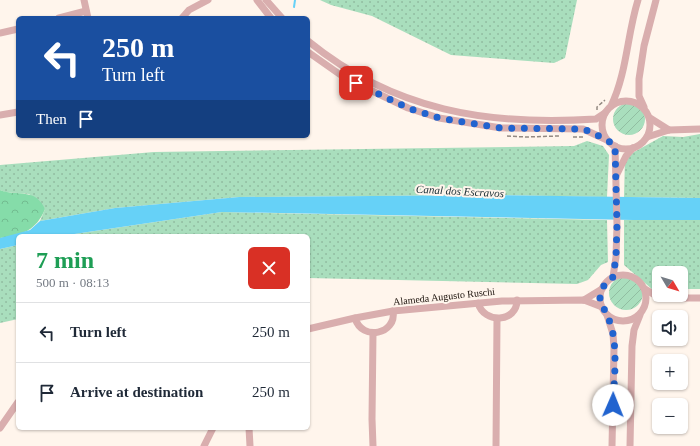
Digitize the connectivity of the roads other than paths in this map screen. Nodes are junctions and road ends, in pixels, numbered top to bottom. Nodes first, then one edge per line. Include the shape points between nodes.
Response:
1 (84, 0) edge
2 (208, 0) edge
3 (256, 0) edge
4 (266, 0) edge
5 (638, 0) edge
6 (656, 0) edge
7 (87, 14) edge
8 (73, 16) edge
9 (184, 16) edge
10 (269, 16) edge
11 (280, 16) edge
12 (16, 29) edge
13 (0, 33) edge
14 (310, 43) edge
15 (310, 53) edge
16 (612, 106) junction
17 (646, 110) junction
18 (16, 112) edge
19 (605, 113) junction
20 (0, 115) edge
21 (650, 118) junction
22 (700, 129) edge
23 (668, 130) junction
24 (647, 137) junction
25 (607, 140) junction
26 (615, 146) junction
27 (633, 148) junction
28 (616, 176) junction
29 (616, 257) junction
30 (621, 274) junction
31 (613, 277) junction
32 (602, 289) junction
33 (645, 289) junction
34 (652, 293) edge
35 (688, 298) edge
36 (700, 298) edge
37 (517, 300) junction
38 (584, 300) junction
39 (653, 302) edge
40 (478, 303) junction
41 (602, 307) junction
42 (645, 307) junction
43 (394, 311) junction
44 (640, 314) junction
45 (607, 315) junction
46 (355, 318) junction
47 (497, 319) junction
48 (310, 329) edge
49 (373, 334) junction
50 (16, 405) edge
51 (0, 428) edge
52 (212, 430) edge
53 (249, 430) edge
54 (204, 446) edge
55 (250, 446) edge
56 (373, 446) edge
57 (496, 446) edge
58 (612, 446) edge
59 (630, 446) edge

1 - 7 street
2 - 9 street via 189,10
3 - 10 street
4 - 11 street
5 - 16 street via 624,72
6 - 17 street via 644,46 639,79 639,96
7 - 8 street
12 - 13 street
14 - 19 street via 335,62 376,85 416,102 450,111 520,119 596,119
15 - 25 street via 345,78 408,108 439,118 501,128 584,129
16 - 17 street via 621,102 632,102
16 - 19 street
17 - 21 street
18 - 20 street
19 - 25 street via 602,124
21 - 23 street
21 - 24 street via 650,131
22 - 23 street
23 - 24 street
24 - 27 street via 639,146
25 - 26 street
26 - 27 street
26 - 28 street
27 - 28 street via 622,161
28 - 29 street
29 - 30 street
29 - 31 street
30 - 31 street
30 - 33 street via 635,277
31 - 32 street
32 - 38 street
32 - 41 street
33 - 34 street
33 - 42 street
35 - 36 street
37 - 38 street, Alameda Augusto Ruschi
37 - 40 street, Alameda Augusto Ruschi
37 - 47 street via 515,309 510,314
38 - 41 street, Alameda Augusto Ruschi
39 - 42 street
40 - 43 street, Alameda Augusto Ruschi
40 - 47 street via 485,315
41 - 45 street
42 - 44 street
43 - 46 street, Alameda Augusto Ruschi
43 - 49 street via 388,326
44 - 45 street via 627,321 613,319
44 - 59 street via 632,346
45 - 58 street via 614,348
46 - 48 street, Alameda Augusto Ruschi
46 - 49 street via 361,328
47 - 57 street
49 - 56 street
50 - 51 street
52 - 54 street
53 - 55 street

